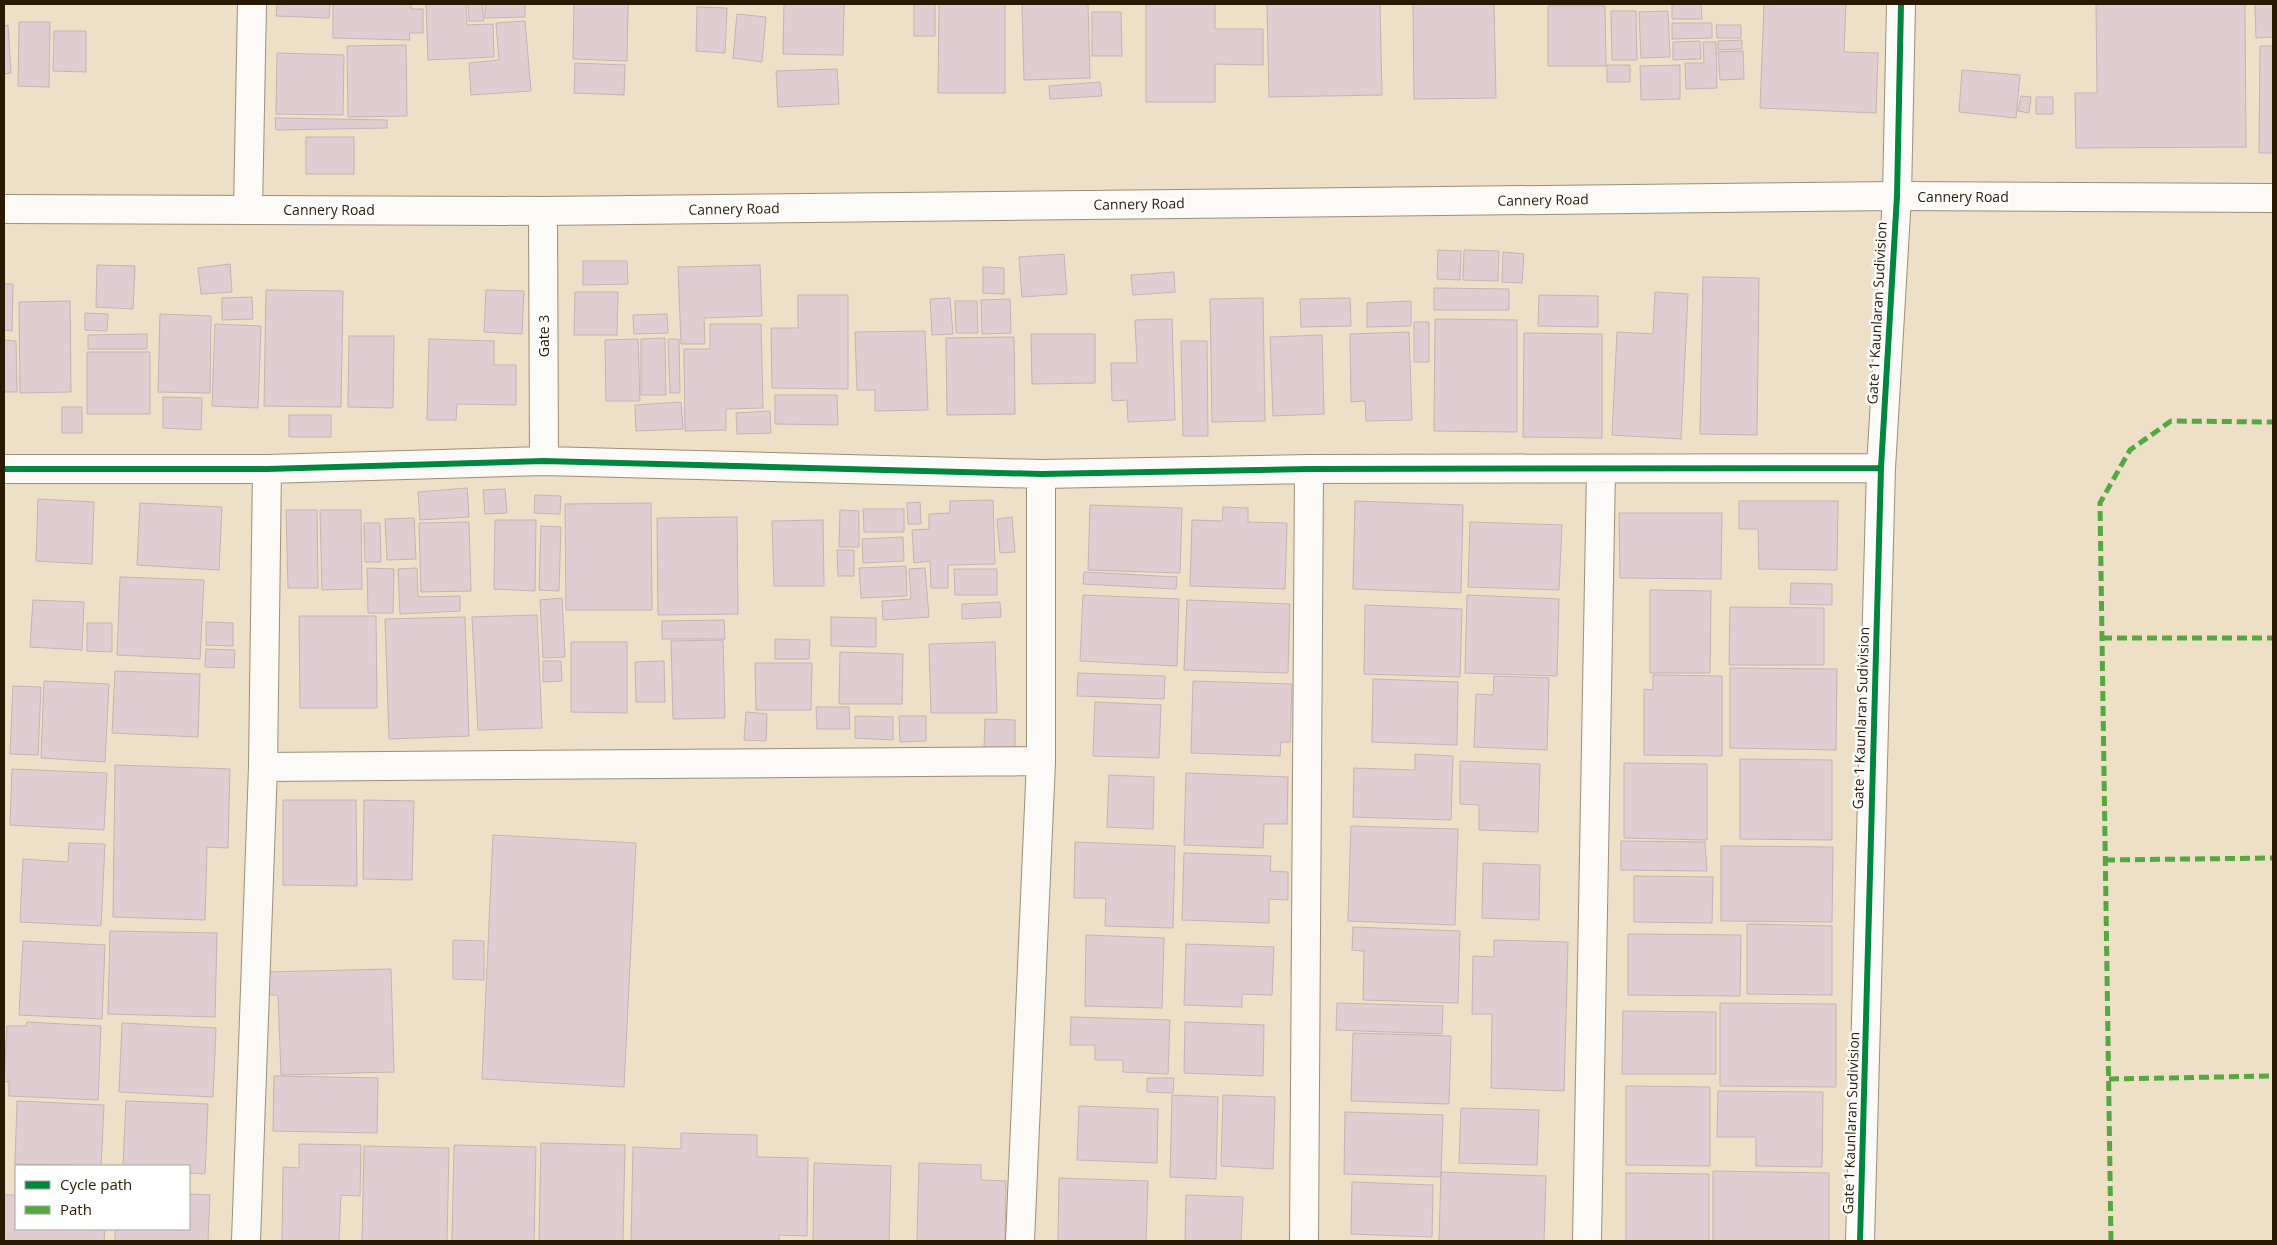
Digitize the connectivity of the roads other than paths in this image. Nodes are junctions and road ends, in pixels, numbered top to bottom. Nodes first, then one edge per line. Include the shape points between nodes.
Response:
1 (252, 4) edge
2 (1902, 4) edge
3 (1897, 196) junction
4 (2273, 198) edge
5 (4, 209) edge
6 (248, 210) junction
7 (543, 211) junction
8 (544, 461) junction
9 (1881, 468) junction
10 (4, 469) edge
11 (267, 469) junction
12 (1309, 469) junction
13 (1601, 470) junction
14 (1041, 474) junction
15 (1041, 761) junction
16 (263, 767) junction
17 (246, 1241) edge
18 (1020, 1241) edge
19 (1304, 1241) edge
20 (1587, 1241) edge
21 (1860, 1241) edge

1 - 6 street
2 - 3 street, Gate 1 Kaunlaran Sudivision
3 - 4 street, Cannery Road
3 - 7 street, Cannery Road
3 - 9 street, Gate 1 Kaunlaran Sudivision
5 - 6 street, Cannery Road
6 - 7 street, Cannery Road
7 - 8 street, Gate 3
8 - 11 street
8 - 14 street
9 - 13 street
9 - 21 street, Gate 1 Kaunlaran Sudivision
10 - 11 street
11 - 16 street
12 - 13 street
12 - 14 street
12 - 19 street
13 - 20 street
14 - 15 street
15 - 16 street
15 - 18 street
16 - 17 street

